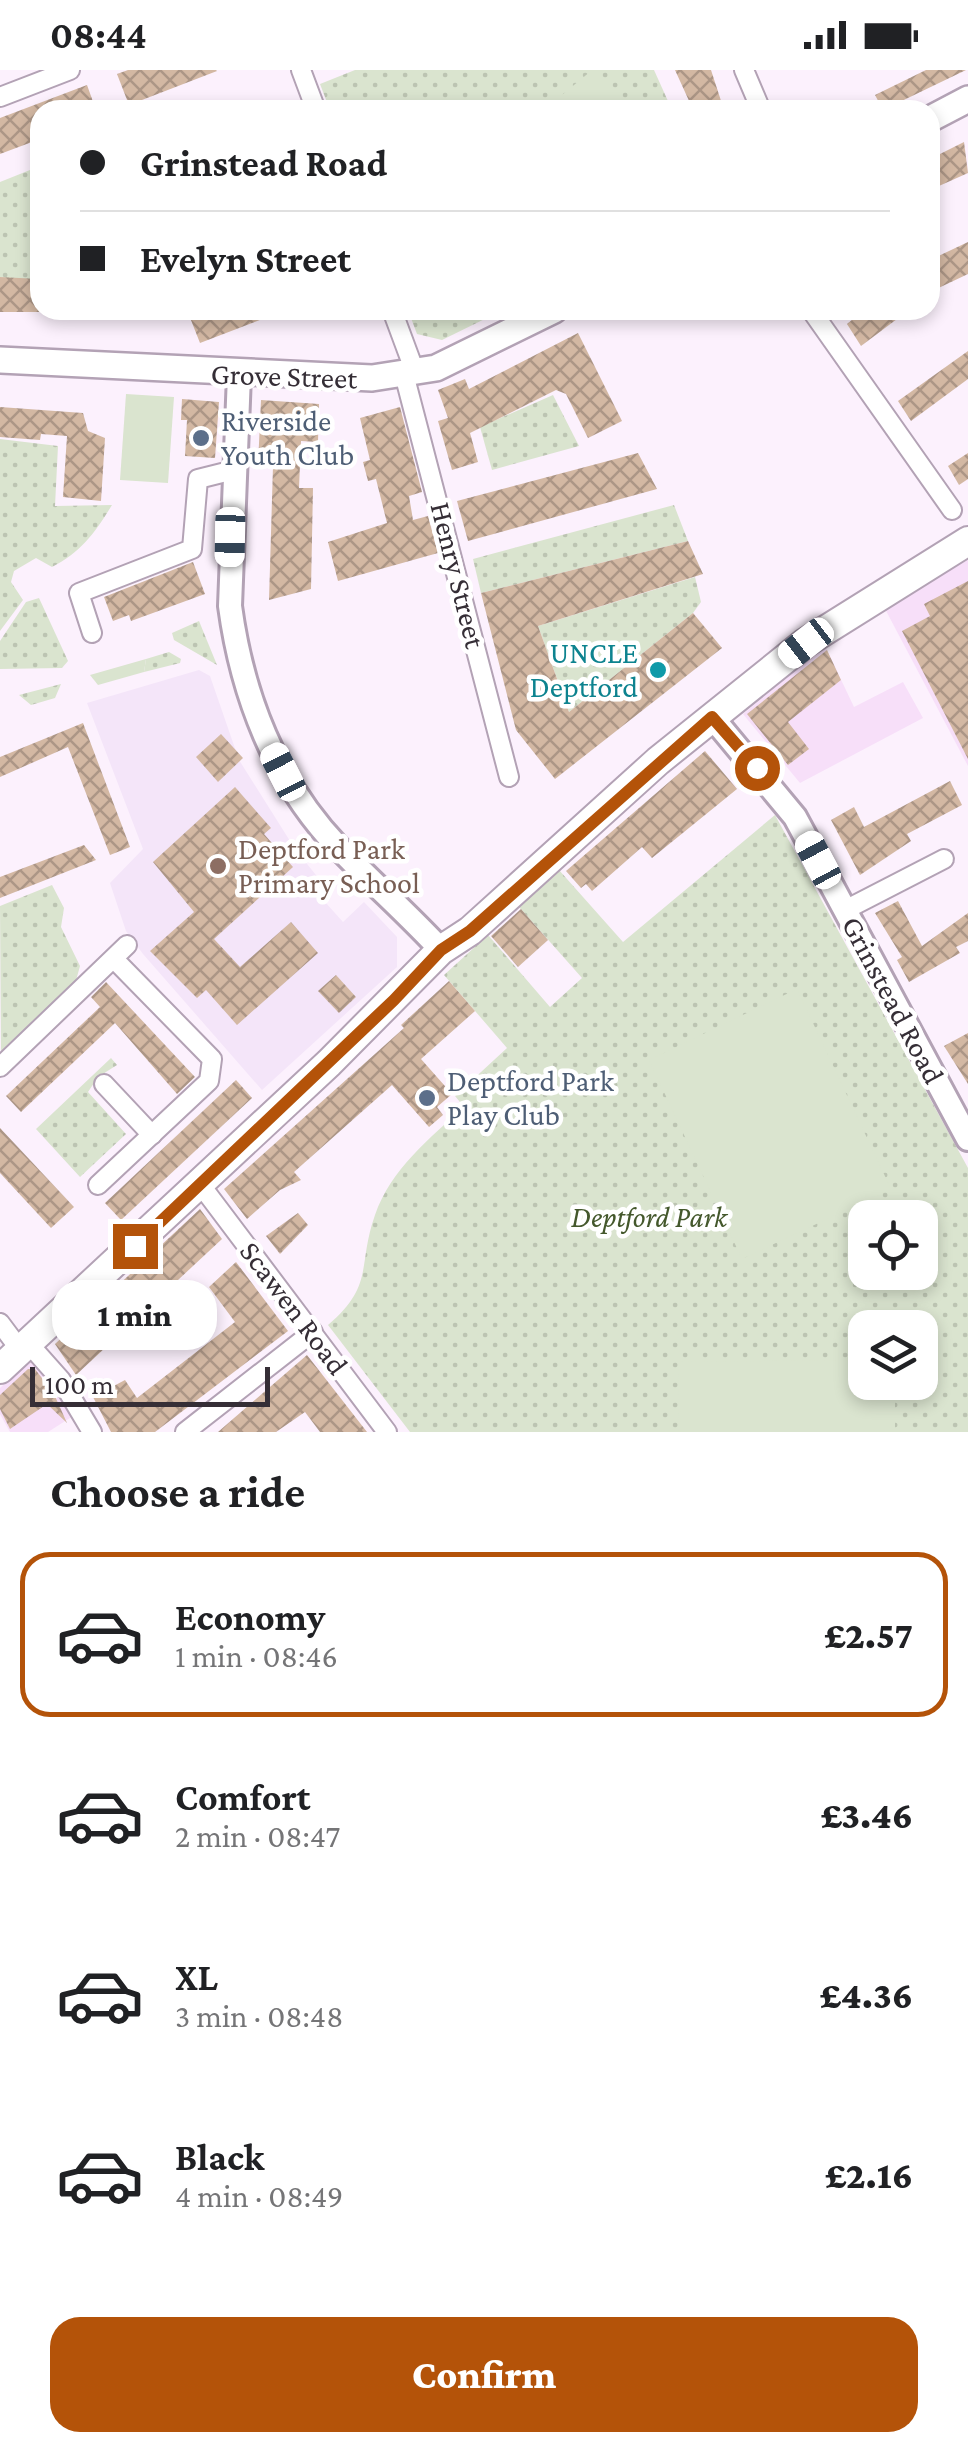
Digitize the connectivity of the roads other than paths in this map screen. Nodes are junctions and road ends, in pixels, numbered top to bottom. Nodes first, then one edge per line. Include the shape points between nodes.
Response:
1 (70, 70) edge
2 (301, 70) edge
3 (744, 70) edge
4 (0, 97) edge
5 (968, 99) edge
6 (312, 100) edge
7 (758, 100) edge
8 (940, 114) edge
9 (395, 320) edge
10 (534, 320) edge
11 (818, 320) edge
12 (0, 360) edge
13 (410, 373) junction
14 (240, 375) junction
15 (234, 470) junction
16 (952, 510) dead end
17 (968, 541) edge
18 (92, 633) dead end
19 (712, 717) junction
20 (509, 777) dead end
21 (944, 859) dead end
22 (845, 910) junction
23 (441, 950) junction
24 (0, 1066) edge
25 (104, 1084) dead end
26 (152, 1134) junction
27 (968, 1138) edge
28 (200, 1184) junction
29 (98, 1185) dead end
30 (0, 1324) edge
31 (313, 1332) junction
32 (17, 1355) edge
33 (92, 1432) edge
34 (186, 1432) edge
35 (387, 1432) edge

1 - 4 street
2 - 6 street
3 - 7 street
5 - 8 main road
9 - 13 street, Henry Street
10 - 13 main road, Grove Street via 451,361
11 - 16 street
12 - 14 main road, Grove Street
13 - 14 main road, Grove Street
13 - 20 street, Henry Street
14 - 15 street
15 - 18 street via 198,479 192,549 79,593
15 - 23 street via 230,606 243,676 269,745 329,836
17 - 19 main road via 817,634
19 - 22 street, Grinstead Road via 774,788
19 - 23 main road
21 - 22 street
22 - 27 street, Grinstead Road
23 - 28 main road
24 - 26 street via 120,952 214,1069
25 - 26 street
26 - 29 street
28 - 31 street, Scawen Road
28 - 32 main road
30 - 32 street
31 - 34 street
31 - 35 street, Scawen Road
32 - 33 street via 61,1380

